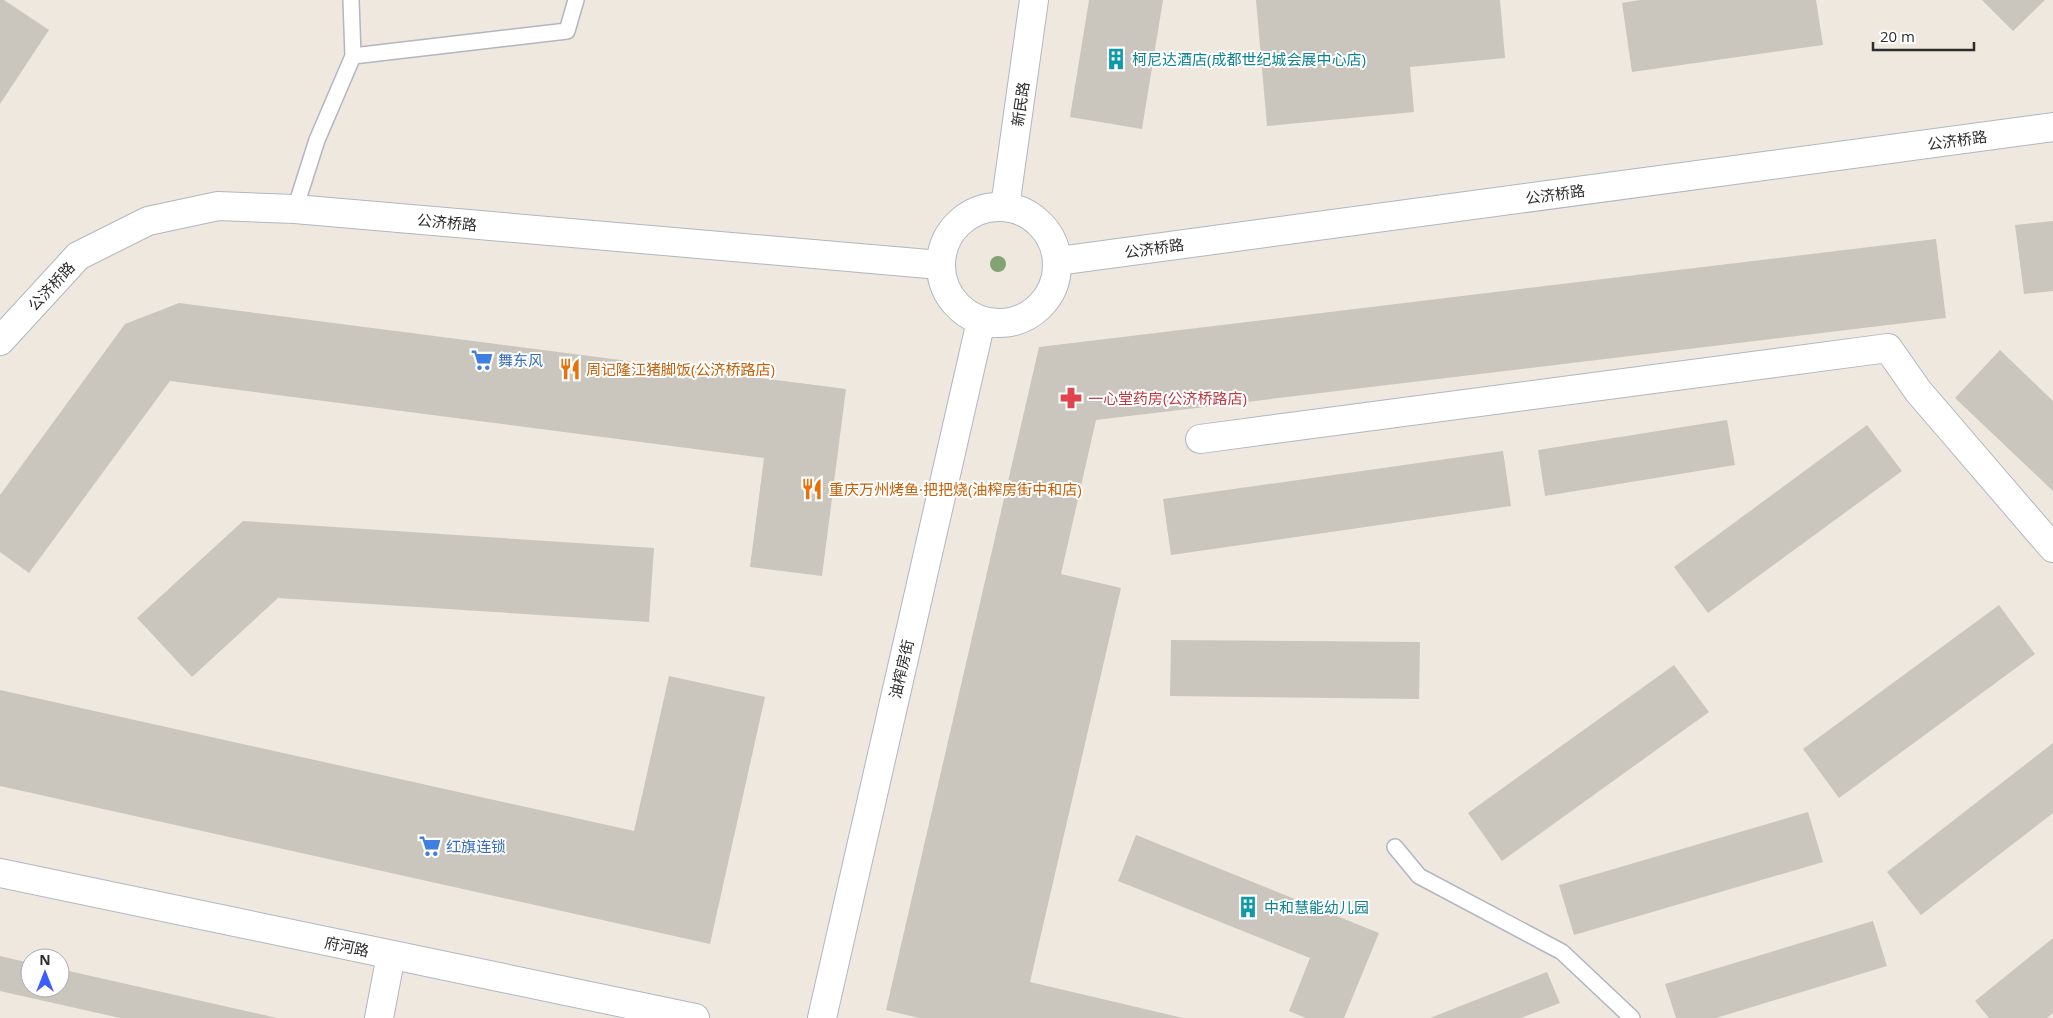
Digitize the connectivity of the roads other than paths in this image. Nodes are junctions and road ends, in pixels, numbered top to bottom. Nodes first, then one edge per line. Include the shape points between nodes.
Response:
1 (351, 0) edge
2 (576, 0) edge
3 (1034, 0) edge
4 (353, 56) junction
5 (2053, 127) edge
6 (1005, 207) junction
7 (295, 209) junction
8 (1058, 262) junction
9 (940, 265) junction
10 (980, 320) junction
11 (0, 341) edge
12 (1200, 439) dead end
13 (2053, 548) edge
14 (1396, 847) dead end
15 (0, 872) edge
16 (391, 955) junction
17 (379, 1018) edge
18 (695, 1018) edge
19 (822, 1018) edge
20 (1632, 1018) edge

1 - 4 lane
2 - 4 lane via 567,31
3 - 6 main road, 新民路
4 - 7 lane via 317,140
5 - 8 main road, 公济桥路
6 - 8 main road via 1025,213 1041,225 1053,242
6 - 9 main road via 985,208 966,216 952,230 943,247
7 - 9 main road, 公济桥路
7 - 11 main road, 公济桥路 via 218,206 148,221 78,256
8 - 10 main road via 1055,281 1046,300 1033,312 1008,322
9 - 10 main road via 943,283 951,299 964,312
10 - 19 main road, 油榨房街
12 - 13 main road via 1888,348 1918,392
14 - 20 lane via 1419,876 1562,952
15 - 16 main road, 府河路
16 - 17 main road
16 - 18 main road, 府河路

